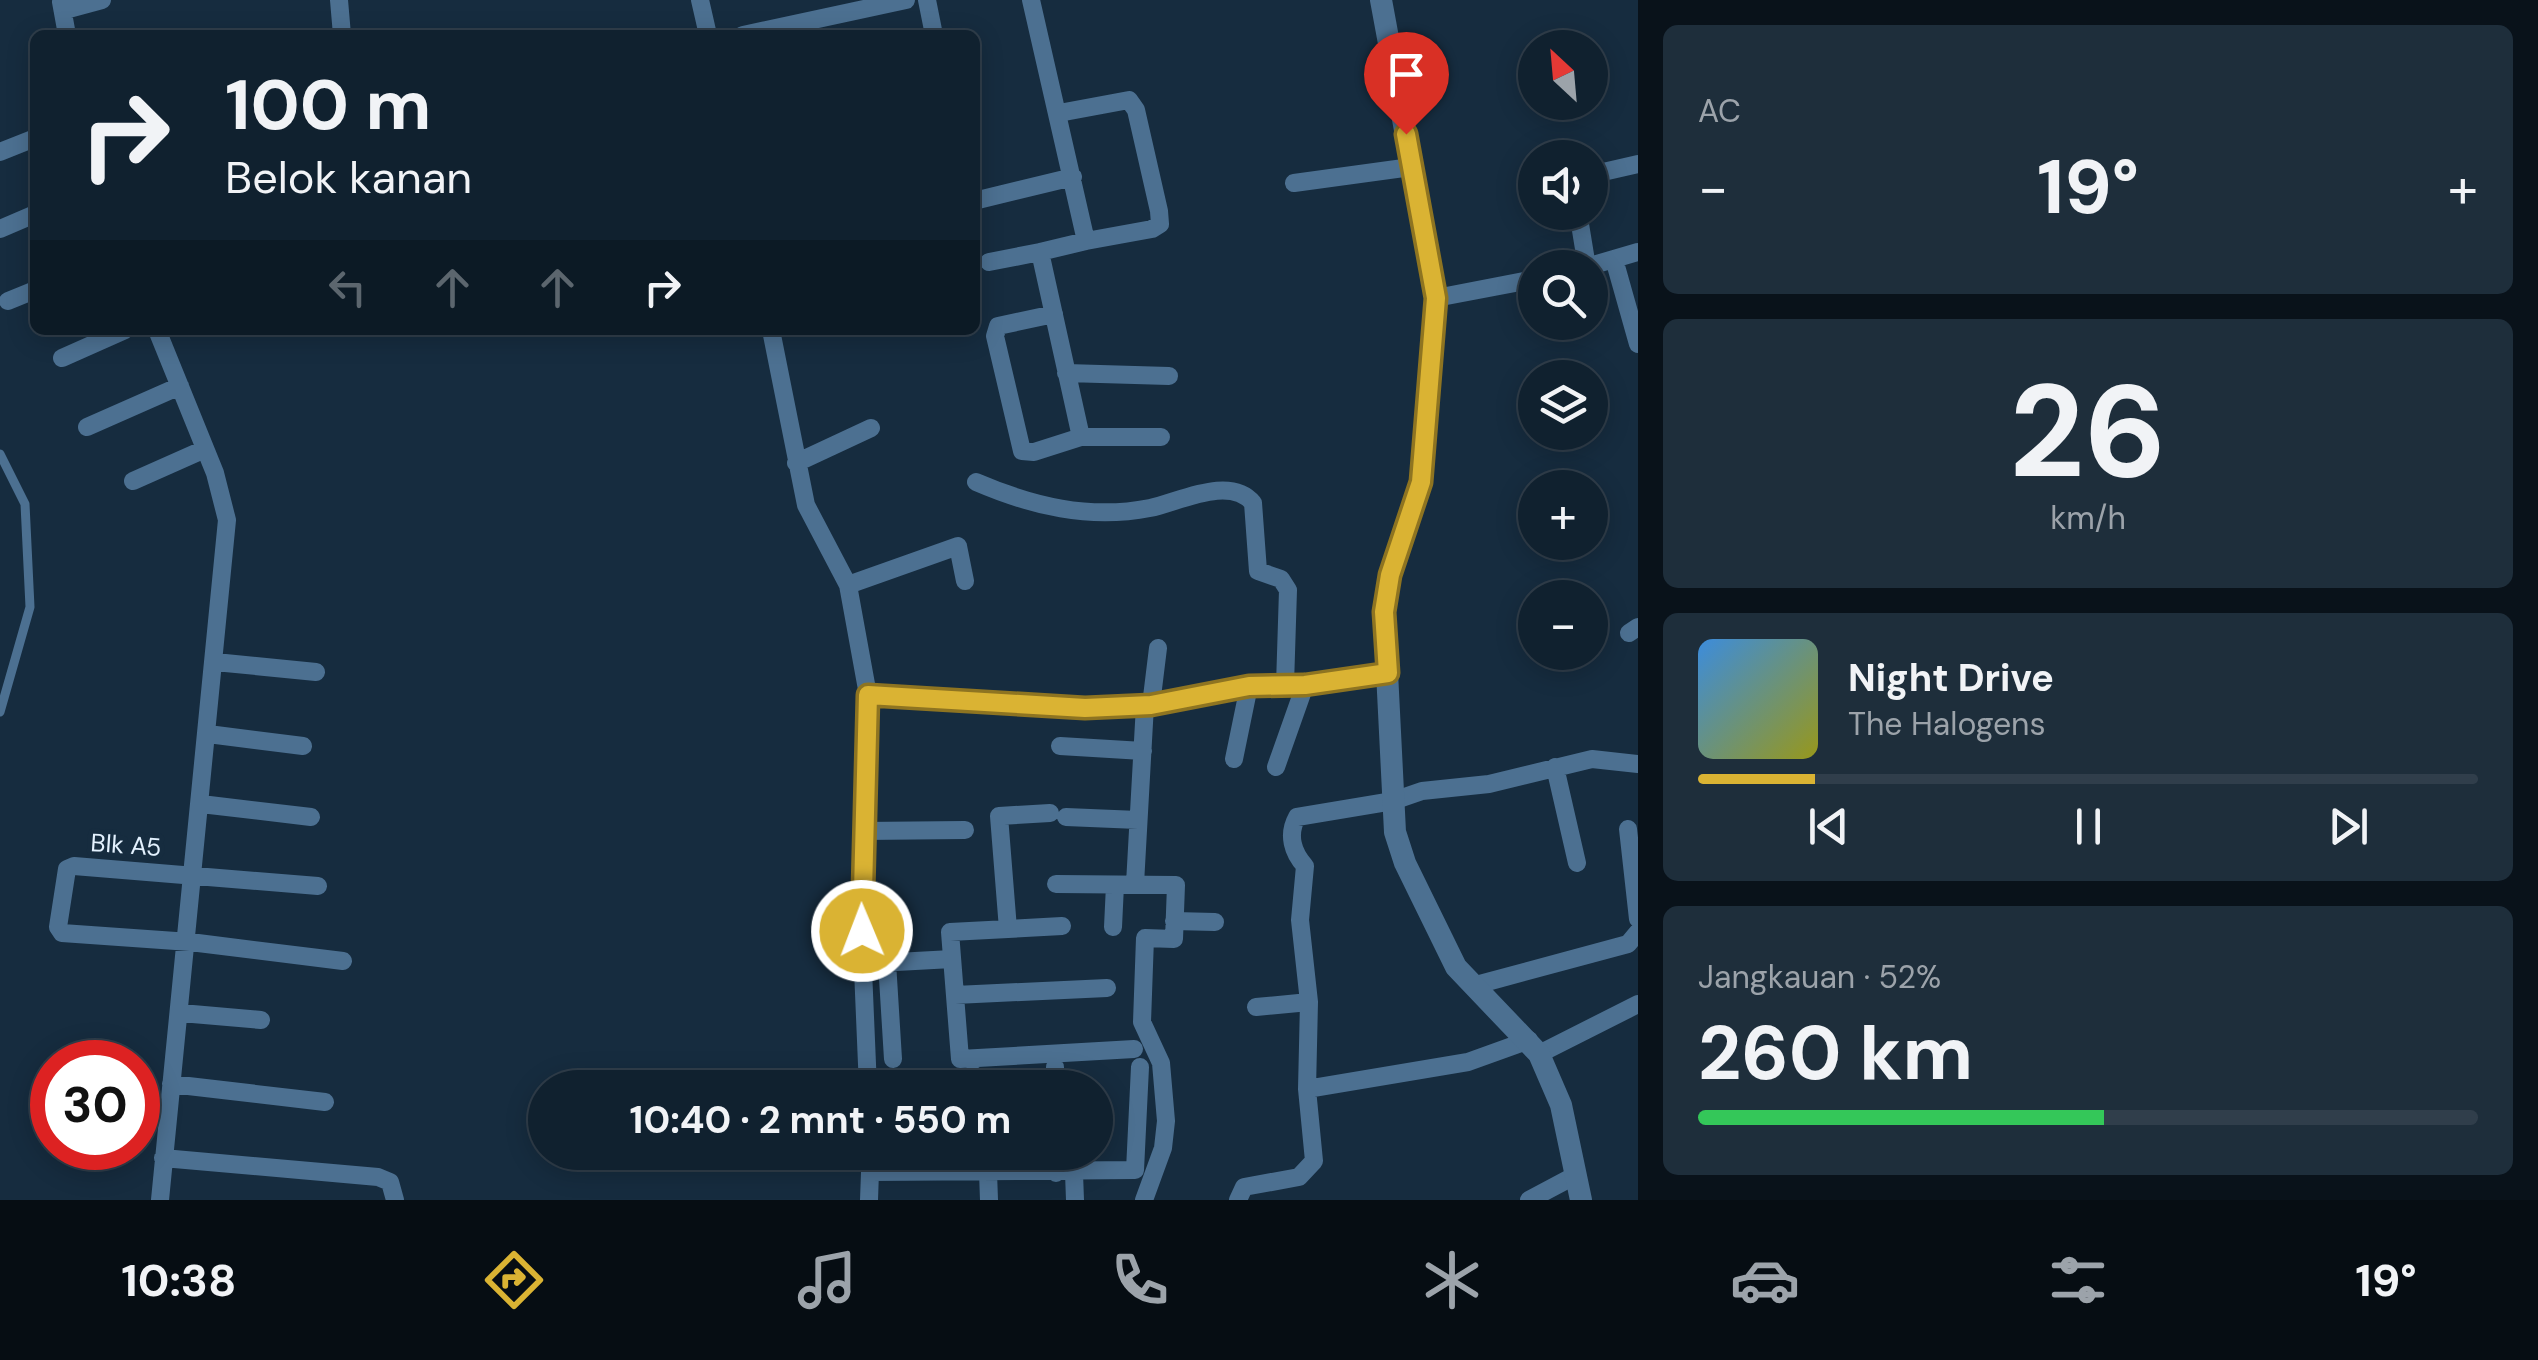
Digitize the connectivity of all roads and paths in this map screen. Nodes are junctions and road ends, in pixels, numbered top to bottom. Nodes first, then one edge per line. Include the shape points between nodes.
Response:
1 (102, 0) edge
2 (339, 0) edge
3 (700, 0) edge
4 (906, 0) edge
5 (926, 0) edge
6 (1031, 0) edge
7 (1381, 0) edge
8 (885, 2) edge
9 (63, 5) edge
10 (66, 30) edge
11 (342, 30) edge
12 (707, 30) edge
13 (765, 30) edge
14 (933, 30) edge
15 (1059, 114) junction
16 (30, 140) edge
17 (0, 152) edge
18 (1638, 164) edge
19 (1410, 166) junction
20 (1608, 170) edge
21 (1073, 177) junction
22 (1294, 184) dead end
23 (980, 200) edge
24 (30, 216) edge
25 (0, 228) edge
26 (1086, 241) junction
27 (1040, 252) junction
28 (1638, 252) edge
29 (1614, 259) junction
30 (1608, 261) edge
31 (989, 262) dead end
32 (1518, 282) edge
33 (30, 292) edge
34 (1436, 298) junction
35 (8, 302) dead end
36 (1054, 314) junction
37 (114, 335) edge
38 (159, 335) edge
39 (772, 335) edge
40 (1638, 344) edge
41 (62, 358) dead end
42 (1066, 373) junction
43 (1170, 376) dead end
44 (180, 386) junction
45 (87, 427) dead end
46 (871, 428) dead end
47 (1081, 437) junction
48 (1162, 437) dead end
49 (206, 449) junction
50 (0, 454) edge
51 (796, 464) junction
52 (133, 480) dead end
53 (976, 482) dead end
54 (965, 581) dead end
55 (848, 585) junction
56 (1158, 648) dead end
57 (215, 662) junction
58 (316, 672) dead end
59 (1388, 673) junction
60 (1305, 685) junction
61 (1249, 686) junction
62 (1285, 686) junction
63 (868, 695) junction
64 (1148, 705) junction
65 (0, 712) edge
66 (208, 734) junction
67 (303, 746) dead end
68 (1060, 746) dead end
69 (1143, 750) junction
70 (1234, 759) dead end
71 (1638, 764) edge
72 (1276, 767) dead end
73 (1555, 767) junction
74 (1393, 801) junction
75 (200, 804) junction
76 (312, 817) dead end
77 (1138, 820) junction
78 (1628, 829) dead end
79 (965, 830) dead end
80 (863, 831) junction
81 (1576, 863) dead end
82 (194, 875) junction
83 (1056, 884) dead end
84 (1115, 884) junction
85 (1135, 884) junction
86 (318, 886) dead end
87 (1638, 918) edge
88 (1174, 921) junction
89 (1215, 922) dead end
90 (1062, 926) dead end
91 (1113, 928) dead end
92 (1008, 929) junction
93 (1638, 932) edge
94 (188, 942) junction
95 (952, 959) junction
96 (344, 961) dead end
97 (886, 962) junction
98 (863, 964) junction
99 (1476, 984) junction
100 (1106, 988) dead end
101 (955, 995) junction
102 (1309, 1002) junction
103 (1638, 1004) edge
104 (1256, 1006) dead end
105 (181, 1013) junction
106 (261, 1020) dead end
107 (1534, 1047) junction
108 (893, 1059) dead end
109 (867, 1070) edge
110 (171, 1084) junction
111 (1307, 1089) junction
112 (325, 1102) dead end
113 (163, 1158) junction
114 (869, 1170) edge
115 (959, 1170) edge
116 (1064, 1170) edge
117 (982, 1172) junction
118 (1065, 1173) junction
119 (1576, 1175) junction
120 (160, 1200) edge
121 (395, 1200) edge
122 (869, 1200) edge
123 (989, 1200) edge
124 (1075, 1200) edge
125 (1144, 1200) edge
126 (1238, 1200) edge
127 (1529, 1200) edge
128 (1581, 1200) edge

1 - 9 street
2 - 11 street
3 - 12 street
4 - 8 street
5 - 14 street
6 - 15 street
7 - 19 street
8 - 13 street
9 - 10 street
15 - 21 street
15 - 26 street via 1129,100 1159,212 1160,224 1152,229
16 - 17 street
18 - 20 street
19 - 22 street
19 - 34 street
21 - 23 street
21 - 26 street
24 - 25 street
26 - 27 street
27 - 31 street
27 - 36 street
28 - 29 street
29 - 30 street
29 - 40 street
32 - 34 street
33 - 35 street
34 - 59 street via 1421,482 1384,612
36 - 42 street
36 - 47 street via 998,326 996,351 1022,451
37 - 41 street
38 - 44 street
39 - 51 street
42 - 43 street
42 - 47 street
44 - 45 street
44 - 49 street
46 - 51 street
47 - 48 street
49 - 52 street
49 - 57 street via 227,520
50 - 65 lane via 25,504 30,607
51 - 55 street via 806,505
53 - 62 street via 1023,503 1088,513 1200,494 1247,495 1258,572 1281,579 1288,590
54 - 55 street via 958,546
55 - 63 street
56 - 64 street
57 - 58 street
57 - 66 street
59 - 60 street
59 - 74 street
60 - 62 street
60 - 72 street
61 - 62 street
61 - 64 street
61 - 70 street
63 - 64 street via 1085,708
63 - 80 street
64 - 69 street
66 - 67 street
66 - 75 street
68 - 69 street
69 - 77 street
71 - 73 street via 1592,758
73 - 74 street
73 - 81 street
74 - 99 street via 1404,863 1436,934
74 - 102 street via 1301,815 1294,822 1295,855 1305,866 1300,920
75 - 76 street
75 - 82 street
77 - 85 street
77 - 92 street via 999,816
78 - 87 street
79 - 80 street
80 - 98 street
82 - 86 street
82 - 94 street
82 - 94 street, Blk A5 via 70,867 58,927 62,933
83 - 84 street
84 - 85 street
84 - 91 street
85 - 88 street via 1176,885
88 - 89 street
88 - 125 street via 1174,939 1145,938 1142,1022 1161,1062 1166,1120
90 - 92 street
92 - 95 street via 950,932
93 - 99 street via 1628,944
94 - 96 street
94 - 105 street
95 - 97 street
95 - 101 street
97 - 98 street
97 - 108 street
98 - 109 street
99 - 107 street
100 - 101 street
101 - 118 street via 960,1059 1137,1058 1138,1167
102 - 104 street
102 - 111 street
103 - 107 street
105 - 106 street
105 - 110 street
107 - 111 street
107 - 119 street via 1561,1105
110 - 112 street
110 - 113 street
111 - 126 street via 1310,1168 1293,1179 1244,1187
113 - 120 street
113 - 121 street via 378,1178 390,1182
114 - 122 street
115 - 117 street
116 - 118 street
117 - 118 street
117 - 123 street
118 - 124 street
119 - 127 street
119 - 128 street

